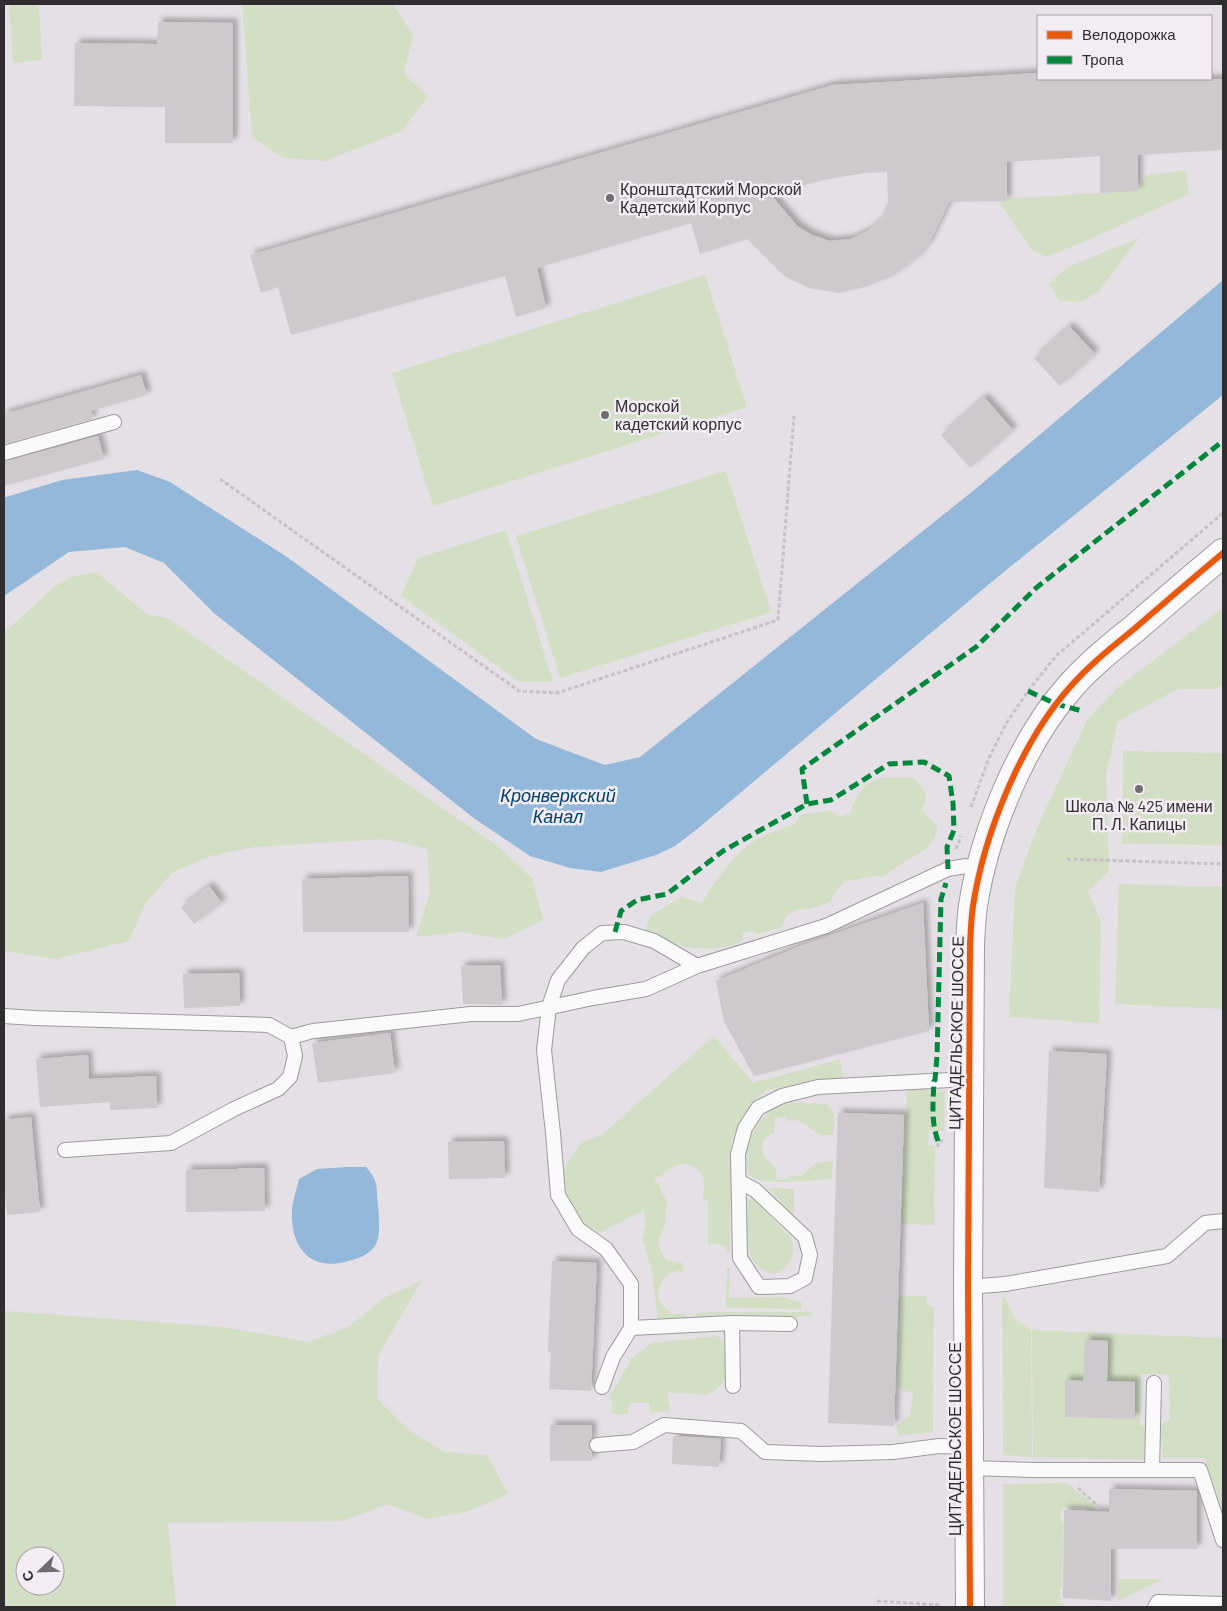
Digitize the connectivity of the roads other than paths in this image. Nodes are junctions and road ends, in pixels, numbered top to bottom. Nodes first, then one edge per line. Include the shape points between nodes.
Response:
1 (114, 422) dead end
2 (4, 453) edge
3 (1223, 553) edge
4 (981, 869) junction
5 (697, 966) junction
6 (549, 1007) junction
7 (4, 1016) edge
8 (291, 1037) junction
9 (969, 1079) junction
10 (65, 1150) dead end
11 (740, 1182) junction
12 (1223, 1221) edge
13 (968, 1287) junction
14 (732, 1323) junction
15 (790, 1324) dead end
16 (631, 1328) junction
17 (1154, 1383) dead end
18 (733, 1386) dead end
19 (602, 1387) dead end
20 (597, 1446) dead end
21 (968, 1457) junction
22 (1152, 1470) junction
23 (1223, 1540) edge
24 (1223, 1604) edge
25 (970, 1607) edge
26 (1154, 1607) edge

1 - 2 lane
3 - 4 street, ЦИТАДЕЛЬСКОЕ ШОССЕ via 1094,663 1042,722 1012,781
4 - 5 lane via 966,866 948,869 826,926
4 - 9 street, ЦИТАДЕЛЬСКОЕ ШОССЕ via 973,906 970,944
5 - 6 lane via 646,989
5 - 6 lane via 654,941 624,932 602,932 583,948 558,980
6 - 8 lane via 518,1014 471,1014 314,1031
6 - 16 lane via 544,1050 558,1195 578,1228 606,1249 631,1284
7 - 8 lane via 269,1025
8 - 10 lane via 295,1056 290,1077 278,1088 171,1143
9 - 11 lane via 818,1087 782,1096 758,1108 745,1128 738,1154
9 - 13 street, ЦИТАДЕЛЬСКОЕ ШОССЕ
11 - 11 lane via 740,1258 759,1287 790,1286 805,1278 810,1255 805,1237 755,1190
12 - 13 lane via 1205,1223 1167,1256 1005,1284
13 - 21 street, ЦИТАДЕЛЬСКОЕ ШОССЕ
14 - 15 lane
14 - 16 lane
14 - 18 lane
16 - 19 lane via 613,1356
17 - 22 lane
20 - 21 lane via 633,1442 664,1425 741,1431 765,1452 893,1452 939,1446
21 - 22 lane via 1033,1470
21 - 25 street, ЦИТАДЕЛЬСКОЕ ШОССЕ
22 - 23 lane via 1200,1470
24 - 26 lane via 1158,1602

